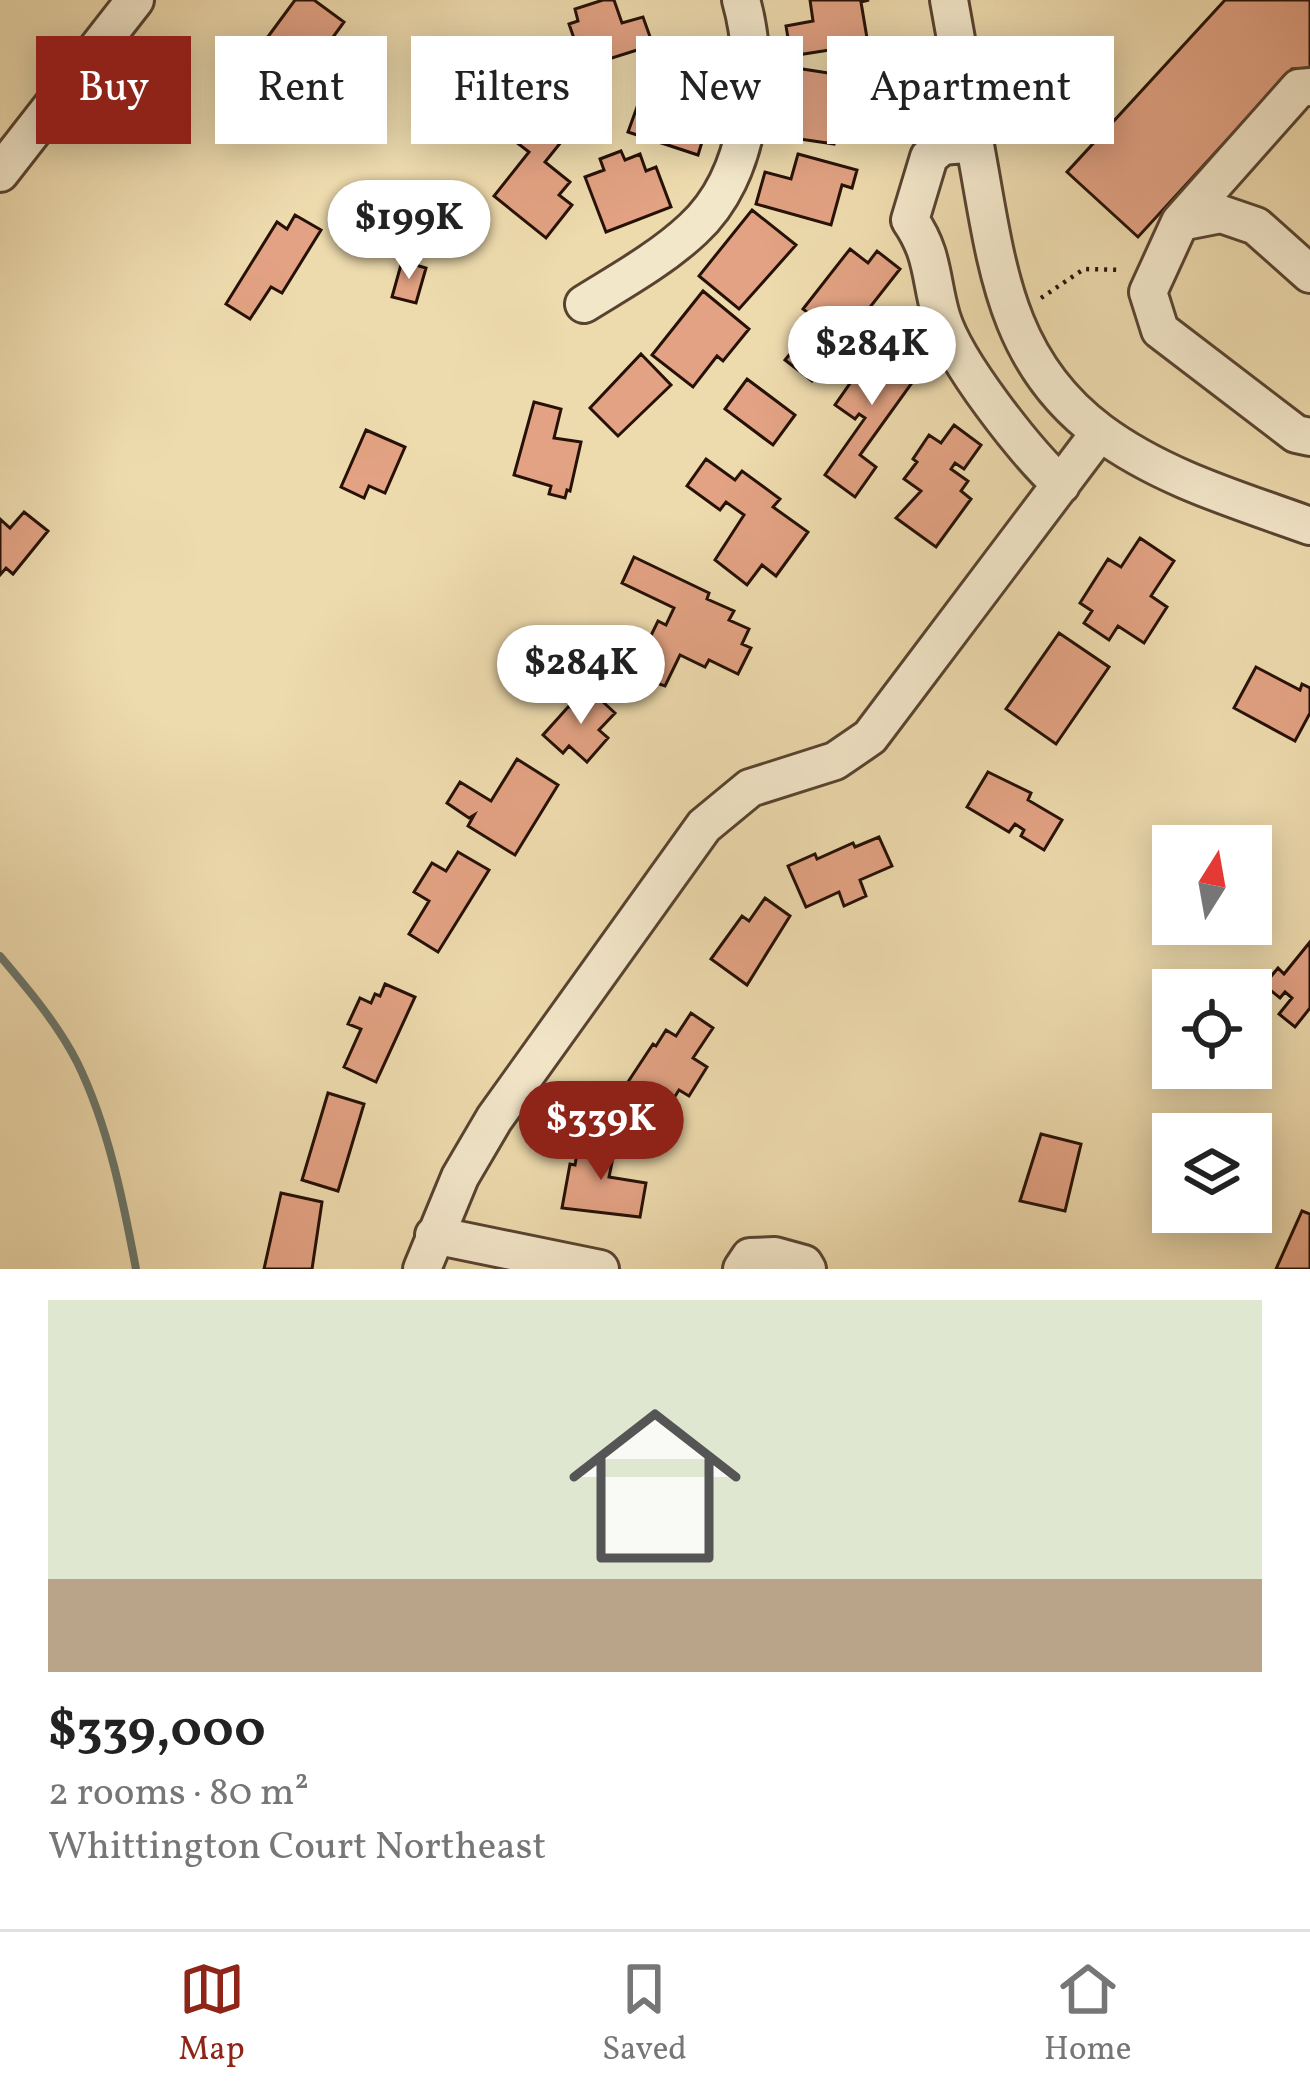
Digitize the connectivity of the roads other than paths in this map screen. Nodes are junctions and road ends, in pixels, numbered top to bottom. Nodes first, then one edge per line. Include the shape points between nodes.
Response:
1 (135, 0) edge
2 (741, 0) edge
3 (949, 0) edge
4 (956, 36) edge
5 (1310, 87) edge
6 (964, 144) edge
7 (975, 144) edge
8 (0, 173) edge
9 (1180, 222) junction
10 (1310, 274) edge
11 (584, 304) dead end
12 (1100, 433) junction
13 (1310, 437) edge
14 (1061, 485) junction
15 (1310, 526) edge
16 (428, 1252) edge
17 (599, 1269) edge
18 (742, 1269) edge
19 (807, 1269) edge

1 - 8 street
2 - 11 street via 749,96 734,172 697,226
3 - 4 street
5 - 9 street via 1299,88
6 - 14 street via 929,157 910,220 927,245 955,346
7 - 12 street via 1012,318 1045,377
9 - 10 street via 1221,214 1256,226
9 - 13 street via 1148,292 1160,330
12 - 14 street
12 - 15 street via 1190,482
14 - 16 street via 870,737 835,761 750,788 704,826 494,1119
16 - 17 street
18 - 19 street via 750,1257 775,1256

